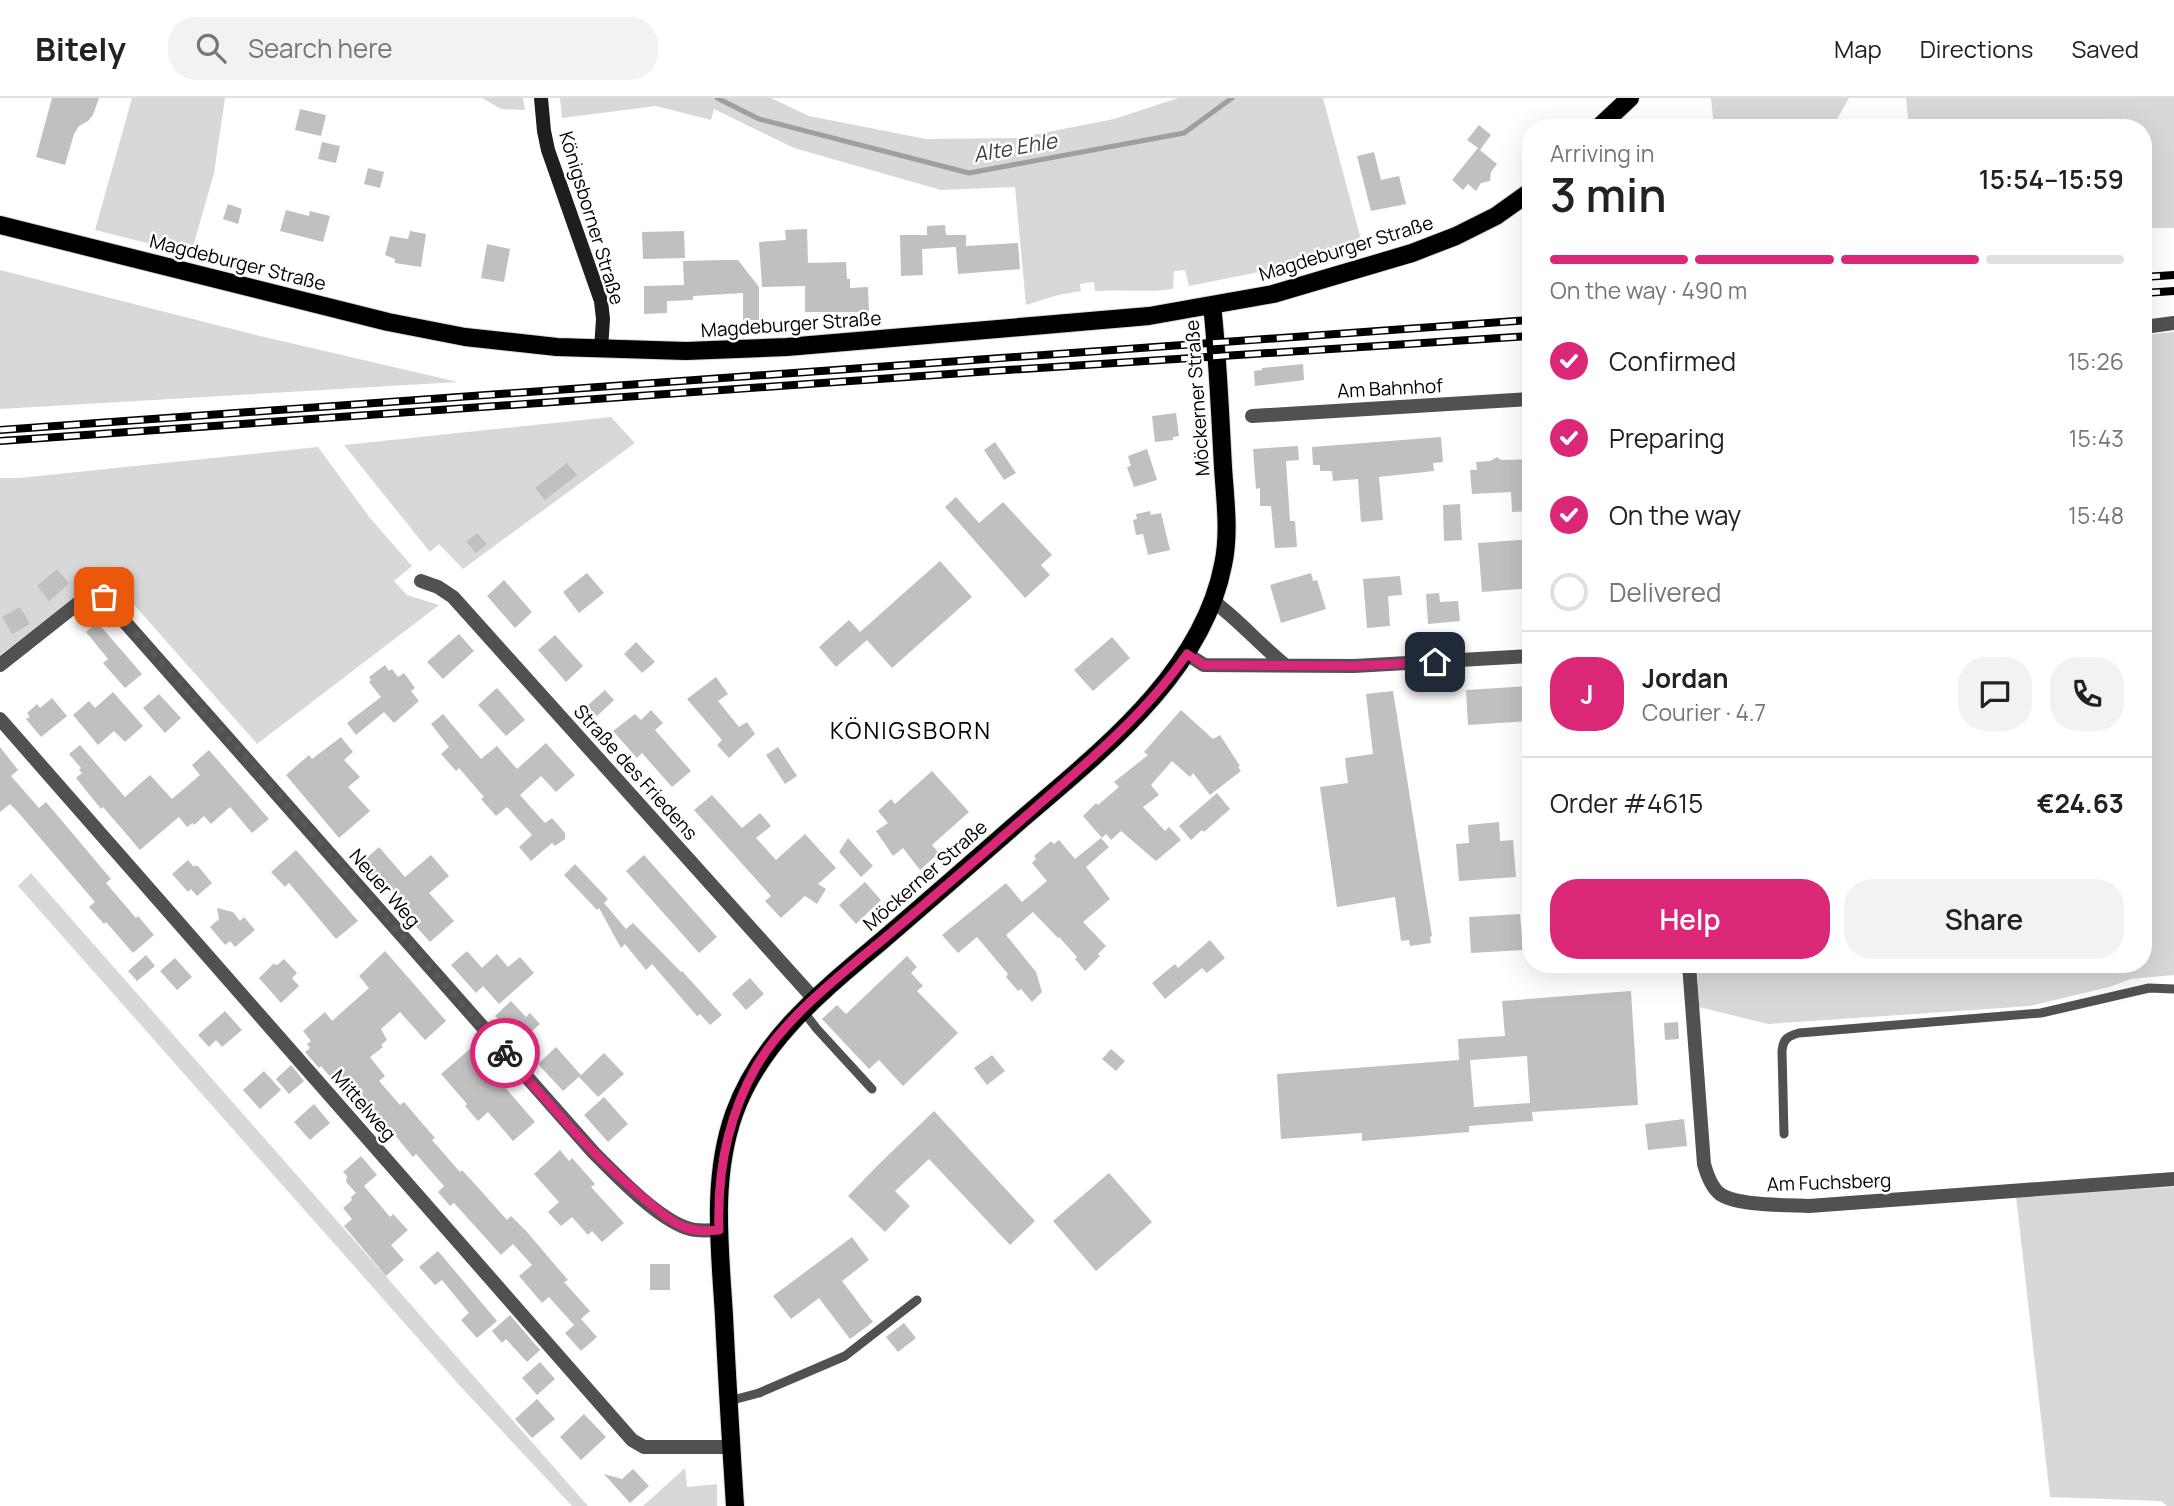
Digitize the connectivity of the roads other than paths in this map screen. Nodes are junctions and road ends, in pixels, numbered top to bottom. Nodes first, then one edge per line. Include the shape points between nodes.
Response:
1 (541, 98) edge
2 (1630, 98) edge
3 (1608, 119) edge
4 (1522, 197) edge
5 (0, 225) edge
6 (1212, 305) junction
7 (2174, 323) edge
8 (2152, 326) edge
9 (601, 349) junction
10 (1522, 400) edge
11 (1252, 416) dead end
12 (421, 581) dead end
13 (1213, 601) junction
14 (1187, 654) junction
15 (1522, 657) edge
16 (0, 665) edge
17 (1285, 665) junction
18 (0, 719) edge
19 (1690, 973) edge
20 (2174, 989) edge
21 (809, 1005) junction
22 (872, 1089) dead end
23 (1784, 1134) dead end
24 (2174, 1179) edge
25 (719, 1230) junction
26 (917, 1300) dead end
27 (729, 1401) junction
28 (731, 1447) junction
29 (735, 1506) edge

1 - 9 street, Königsborner Straße via 548,150 601,302
2 - 3 main road
4 - 6 main road, Magdeburger Straße via 1478,226 1412,253 1273,294
5 - 9 main road, Magdeburger Straße via 421,329
6 - 9 main road, Magdeburger Straße via 1149,316 787,347
6 - 13 main road, Möckerner Straße via 1226,522 1226,550
7 - 8 street
10 - 11 street, Am Bahnhof
12 - 21 street, Straße des Friedens via 453,597
13 - 14 main road, Möckerner Straße
13 - 17 street
14 - 17 street via 1204,665
14 - 21 main road, Möckerner Straße via 1149,701 1088,761
15 - 17 street
16 - 25 street, Neuer Weg via 90,595 104,597 606,1165 675,1222 688,1229
18 - 28 street, Mittelweg via 632,1440 644,1447
19 - 24 street, Am Fuchsberg via 1704,1164 1709,1180 1721,1194 1751,1203 1810,1206
20 - 23 lane via 2149,988 2041,1013 1791,1035 1782,1051
21 - 22 lane via 817,1029
21 - 25 main road, Möckerner Straße via 762,1057 735,1111 721,1167
25 - 27 main road, Möckerner Straße
26 - 27 lane via 845,1356
27 - 28 main road, Möckerner Straße
28 - 29 main road, Möckerner Straße

